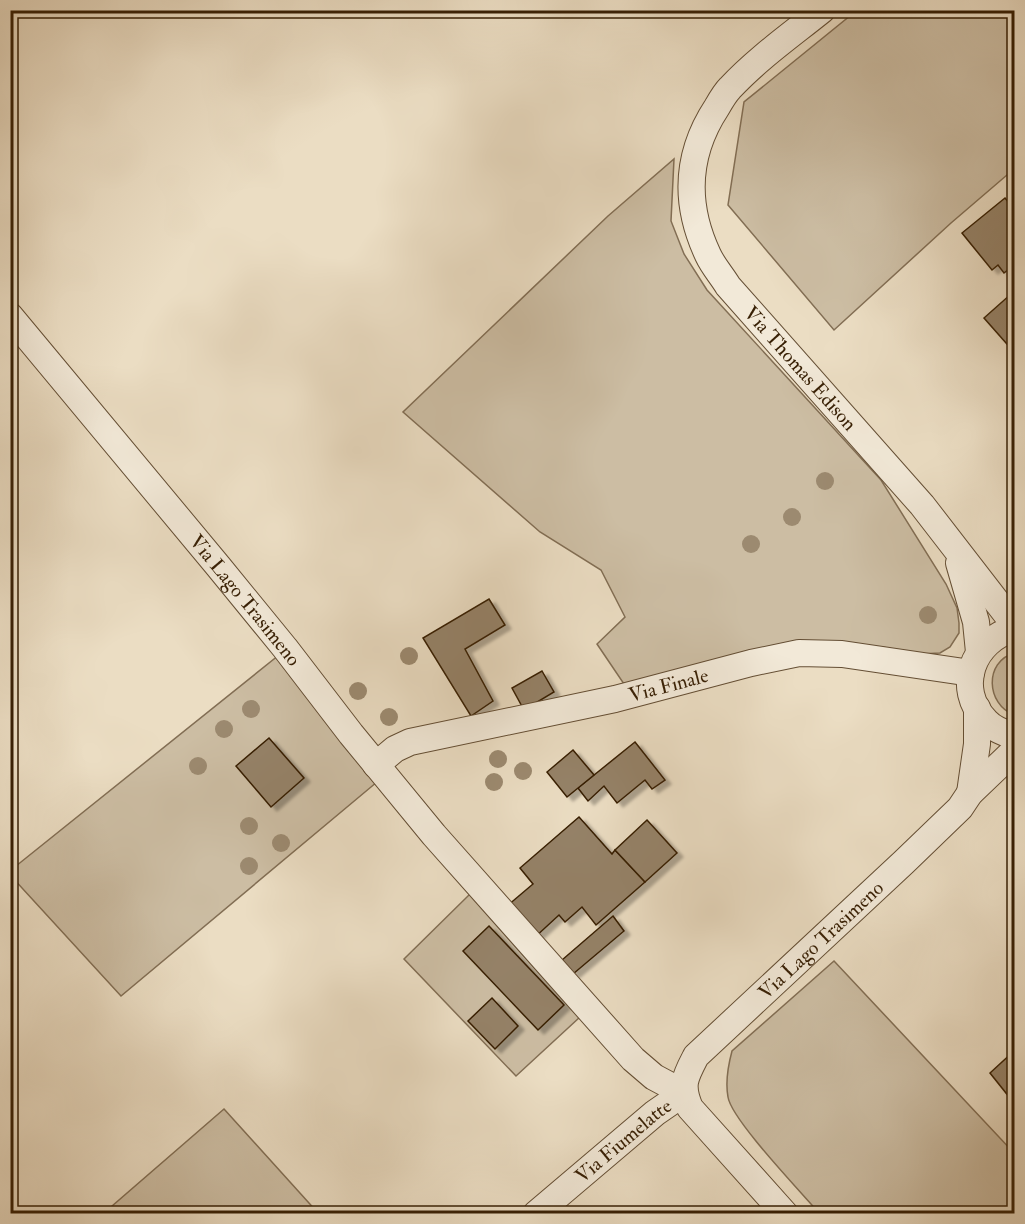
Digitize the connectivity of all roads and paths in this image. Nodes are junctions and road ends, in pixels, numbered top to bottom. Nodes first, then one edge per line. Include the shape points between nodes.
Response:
1 (822, 10) edge
2 (10, 316) edge
3 (956, 551) junction
4 (1014, 624) edge
5 (1014, 630) edge
6 (975, 662) junction
7 (976, 708) junction
8 (1014, 736) edge
9 (1014, 751) edge
10 (376, 765) junction
11 (970, 792) junction
12 (684, 1092) junction
13 (536, 1214) edge
14 (785, 1214) edge

1 - 3 street, Via Thomas Edison via 729,88 707,122 692,164 692,195 700,235 728,286 922,505
2 - 10 street, Via Lago Trasimeno via 285,648
3 - 4 street, Via Thomas Edison
3 - 6 street, Via Thomas Edison via 976,622
5 - 6 street via 996,636
6 - 7 street, Via Thomas Edison via 971,691
6 - 10 street, Via Finale via 799,653 584,706 410,742
7 - 8 street via 986,722
7 - 11 street, Via Lago Trasimeno via 977,744
9 - 11 street, Via Lago Trasimeno
10 - 12 street, Via Lago Trasimeno via 633,1059 654,1077
11 - 12 street, Via Lago Trasimeno via 960,808 904,862 696,1056
12 - 13 street, Via Fiumelatte
12 - 14 street via 702,1123

